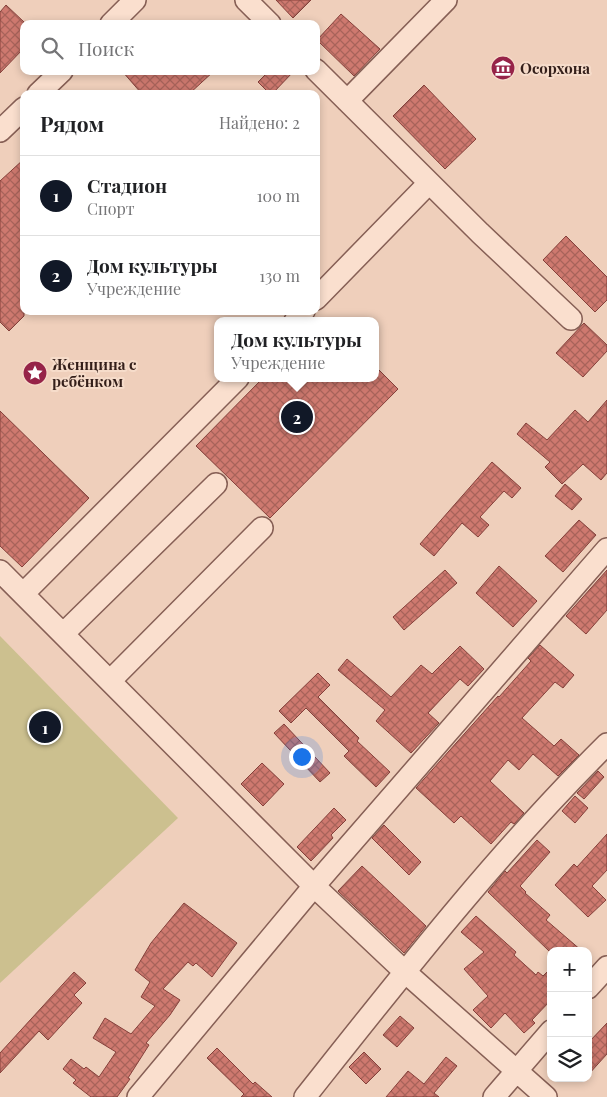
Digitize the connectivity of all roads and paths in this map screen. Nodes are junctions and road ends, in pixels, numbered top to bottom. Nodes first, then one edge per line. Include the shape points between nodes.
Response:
1 (246, 0) edge
2 (446, 0) edge
3 (266, 20) edge
4 (320, 74) edge
5 (58, 75) edge
6 (42, 90) edge
7 (347, 101) junction
8 (20, 112) edge
9 (0, 131) edge
10 (429, 183) junction
11 (320, 294) edge
12 (571, 318) dead end
13 (234, 382) edge
14 (216, 484) dead end
15 (262, 528) dead end
16 (607, 549) edge
17 (0, 571) edge
18 (23, 594) junction
19 (63, 634) junction
20 (110, 681) junction
21 (607, 744) edge
22 (314, 886) junction
23 (607, 967) edge
24 (404, 971) junction
25 (592, 984) edge
26 (547, 1036) edge
27 (516, 1071) junction
28 (138, 1097) edge
29 (305, 1097) edge
30 (494, 1097) edge
31 (546, 1097) edge

1 - 3 street
2 - 7 street
4 - 7 street
5 - 6 street
7 - 10 street
8 - 9 street
10 - 11 street
10 - 12 street
13 - 18 street
14 - 19 street
15 - 20 street
16 - 22 street
17 - 18 street
18 - 19 street
19 - 20 street
20 - 22 street
21 - 24 street via 510,848
22 - 24 street
22 - 28 street
23 - 25 street
24 - 27 street
24 - 29 street
26 - 27 street
27 - 30 street
27 - 31 street

